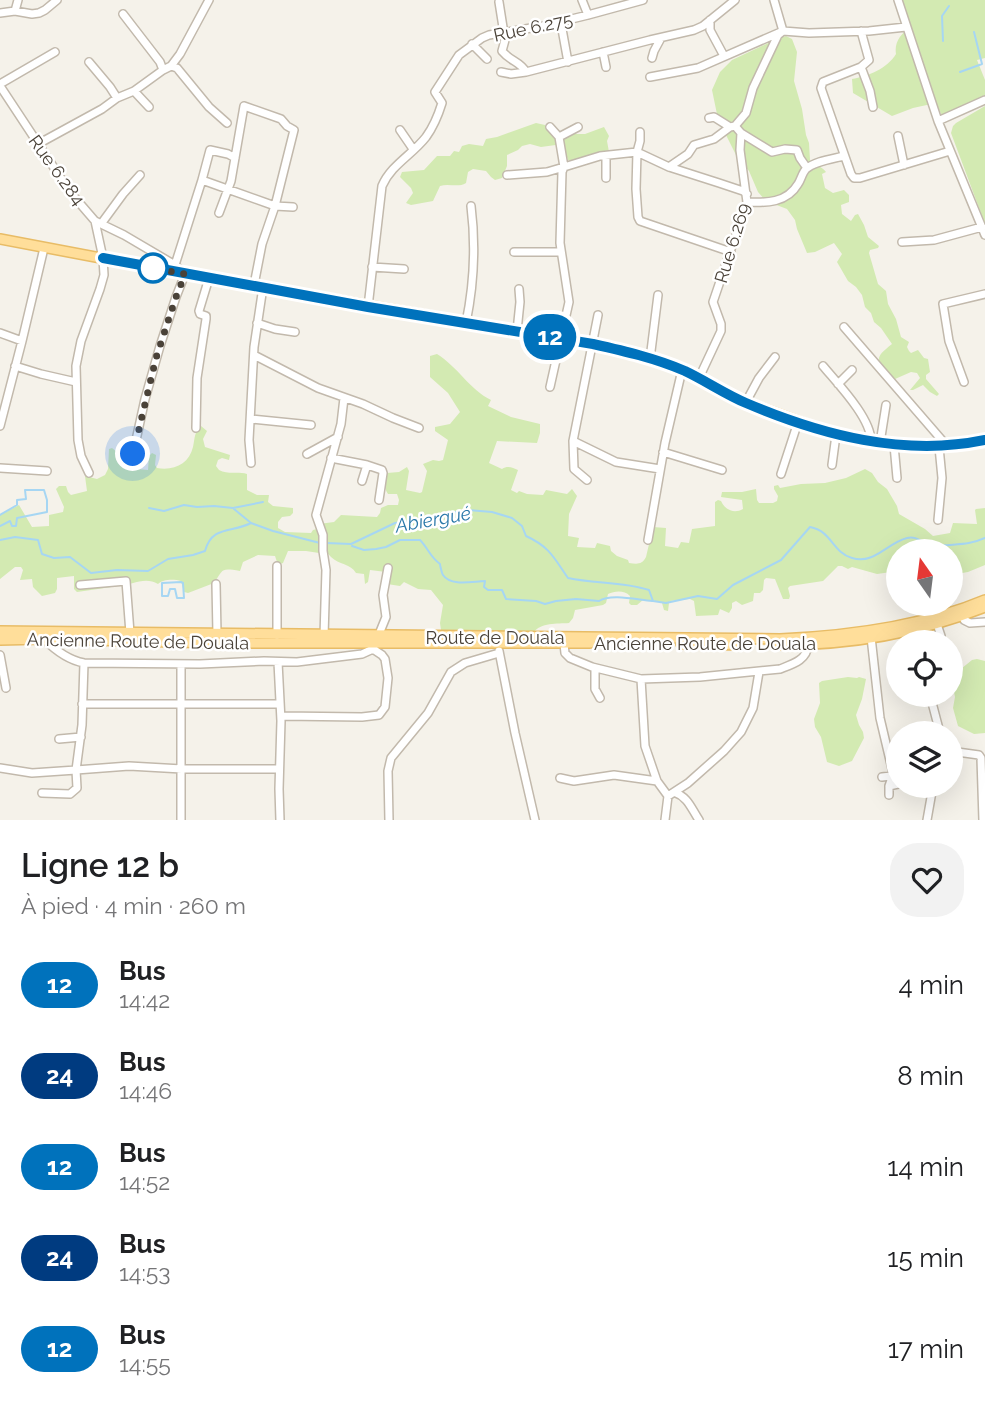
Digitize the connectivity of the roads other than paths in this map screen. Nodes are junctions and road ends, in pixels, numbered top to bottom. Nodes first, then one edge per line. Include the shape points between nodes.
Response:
1 (18, 0) edge
2 (57, 0) edge
3 (209, 0) edge
4 (581, 0) edge
5 (643, 0) edge
6 (735, 0) edge
7 (774, 0) edge
8 (898, 0) edge
9 (499, 2) dead end
10 (15, 11) junction
11 (0, 13) edge
12 (123, 14) dead end
13 (588, 15) junction
14 (709, 20) junction
15 (564, 21) junction
16 (906, 27) junction
17 (783, 31) junction
18 (860, 31) junction
19 (503, 32) junction
20 (661, 38) junction
21 (472, 44) junction
22 (55, 52) dead end
23 (603, 52) junction
24 (724, 56) junction
25 (508, 58) junction
26 (652, 58) dead end
27 (487, 59) dead end
28 (89, 62) dead end
29 (568, 62) junction
30 (171, 65) junction
31 (861, 67) junction
32 (606, 68) dead end
33 (163, 70) junction
34 (501, 72) dead end
35 (526, 72) junction
36 (511, 74) junction
37 (650, 76) dead end
38 (0, 85) edge
39 (134, 91) junction
40 (117, 98) junction
41 (985, 100) edge
42 (149, 107) dead end
43 (873, 107) dead end
44 (709, 118) dead end
45 (938, 121) junction
46 (227, 123) dead end
47 (732, 126) junction
48 (550, 127) dead end
49 (578, 127) dead end
50 (400, 130) dead end
51 (640, 132) dead end
52 (741, 133) junction
53 (898, 136) dead end
54 (559, 137) junction
55 (38, 144) junction
56 (413, 149) junction
57 (950, 151) junction
58 (637, 152) junction
59 (606, 156) junction
60 (844, 156) junction
61 (235, 158) junction
62 (904, 164) junction
63 (564, 167) junction
64 (669, 167) junction
65 (807, 168) junction
66 (140, 175) dead end
67 (507, 175) dead end
68 (606, 178) dead end
69 (202, 180) junction
70 (229, 189) junction
71 (747, 198) junction
72 (275, 206) junction
73 (471, 206) dead end
74 (293, 207) dead end
75 (219, 213) dead end
76 (98, 222) junction
77 (984, 231) edge
78 (0, 239) edge
79 (902, 242) dead end
80 (44, 248) junction
81 (514, 251) dead end
82 (561, 252) junction
83 (731, 253) junction
84 (103, 258) junction
85 (175, 265) junction
86 (372, 267) junction
87 (404, 269) dead end
88 (185, 274) junction
89 (208, 278) junction
90 (258, 286) junction
91 (519, 289) dead end
92 (985, 293) edge
93 (658, 295) dead end
94 (368, 307) junction
95 (598, 315) dead end
96 (257, 323) junction
97 (466, 323) junction
98 (844, 327) dead end
99 (517, 331) junction
100 (0, 332) edge
101 (295, 332) dead end
102 (560, 338) junction
103 (22, 341) junction
104 (593, 344) junction
105 (254, 355) junction
106 (775, 357) dead end
107 (650, 359) junction
108 (15, 366) junction
109 (824, 366) dead end
110 (682, 370) junction
111 (852, 370) dead end
112 (699, 378) junction
113 (76, 382) junction
114 (964, 382) dead end
115 (838, 384) junction
116 (550, 387) dead end
117 (344, 398) junction
118 (746, 402) junction
119 (886, 405) dead end
120 (251, 419) junction
121 (798, 422) junction
122 (311, 425) dead end
123 (0, 426) edge
124 (196, 428) dead end
125 (419, 428) dead end
126 (836, 435) junction
127 (338, 437) junction
128 (985, 440) edge
129 (573, 441) junction
130 (876, 442) junction
131 (894, 445) junction
132 (943, 447) junction
133 (663, 452) junction
134 (133, 454) dead end
135 (307, 454) dead end
136 (331, 458) junction
137 (251, 463) dead end
138 (367, 465) junction
139 (832, 465) dead end
140 (0, 468) edge
141 (660, 469) junction
142 (722, 470) dead end
143 (47, 471) dead end
144 (89, 473) dead end
145 (781, 474) dead end
146 (897, 478) dead end
147 (587, 480) dead end
148 (362, 481) dead end
149 (379, 500) dead end
150 (938, 520) dead end
151 (648, 540) dead end
152 (277, 566) dead end
153 (388, 568) dead end
154 (216, 584) dead end
155 (80, 585) dead end
156 (985, 600) edge
157 (985, 607) edge
158 (963, 616) junction
159 (985, 622) edge
160 (937, 624) junction
161 (939, 630) edge
162 (0, 631) edge
163 (130, 633) junction
164 (216, 634) junction
165 (277, 635) junction
166 (324, 636) junction
167 (871, 637) junction
168 (43, 639) junction
169 (0, 640) edge
170 (824, 640) junction
171 (375, 643) junction
172 (564, 644) junction
173 (808, 645) junction
174 (499, 648) junction
175 (0, 655) edge
176 (278, 662) junction
177 (84, 663) junction
178 (181, 664) junction
179 (596, 668) junction
180 (759, 672) junction
181 (641, 679) junction
182 (6, 688) dead end
183 (600, 698) dead end
184 (82, 704) junction
185 (182, 704) junction
186 (280, 704) junction
187 (281, 716) junction
188 (81, 737) junction
189 (60, 739) dead end
190 (963, 753) edge
191 (886, 756) edge
192 (0, 768) edge
193 (182, 769) junction
194 (279, 769) junction
195 (76, 770) junction
196 (560, 778) dead end
197 (657, 781) junction
198 (42, 793) dead end
199 (676, 793) junction
200 (931, 798) edge
201 (181, 820) edge
202 (279, 820) edge
203 (389, 820) edge
204 (535, 820) edge
205 (665, 820) edge
206 (699, 820) edge
207 (927, 820) edge
208 (983, 820) edge

1 - 10 street
2 - 10 street via 39,13
3 - 30 street
4 - 13 street
5 - 13 street, Rue 6.275
6 - 14 street
7 - 17 street
8 - 16 street
9 - 19 street
10 - 11 street
12 - 33 street
13 - 15 street, Rue 6.275
14 - 20 street via 694,30
14 - 24 street
15 - 19 street, Rue 6.275
15 - 29 street
16 - 18 street
16 - 45 street
17 - 18 street
17 - 24 street
17 - 47 street via 757,80 746,113
18 - 31 street via 870,57
19 - 21 street, Rue 6.275
19 - 25 street via 502,51
20 - 23 street
20 - 26 street
21 - 27 street
21 - 56 street, Rue 6.275 via 459,55 435,92 442,103 437,120
22 - 38 street
23 - 29 street
23 - 32 street
24 - 37 street via 698,68
25 - 35 street
25 - 36 street
28 - 40 street
29 - 35 street
30 - 33 street
30 - 46 street
31 - 43 street
31 - 60 street via 821,84
33 - 39 street
34 - 36 street
35 - 36 street
38 - 55 street, Rue 6.284
39 - 40 street
39 - 42 street
40 - 55 street
41 - 45 street
44 - 47 street
45 - 57 street
47 - 52 street
47 - 64 street via 714,139 694,145
48 - 54 street
49 - 54 street
50 - 56 street
51 - 58 street
52 - 65 street via 772,152 797,150
52 - 71 street, Rue 6.269
53 - 62 street
54 - 63 street
55 - 76 street, Rue 6.284 via 70,192
56 - 86 street, Rue 6.275 via 382,186
57 - 62 street
57 - 77 street
58 - 59 street
58 - 64 street
58 - 83 street via 640,221
59 - 63 street
59 - 68 street
60 - 62 street via 854,178
60 - 65 street
61 - 69 street via 210,150
61 - 70 street
61 - 72 street via 244,106 281,119 294,130
63 - 67 street
63 - 82 street
64 - 71 street via 743,191
65 - 71 street via 786,197 774,202
66 - 76 street
69 - 70 street
69 - 85 street
70 - 72 street
70 - 75 street
71 - 83 street, Rue 6.269
72 - 74 street
72 - 90 street via 262,244
73 - 97 street via 474,275
76 - 84 street, Rue 6.284
76 - 85 street
77 - 79 street
78 - 80 main road
80 - 84 main road
80 - 103 street
81 - 82 street
82 - 102 street via 569,302
83 - 112 street, Rue 6.269 via 713,302 721,331
84 - 88 main road
84 - 113 street, Rue 6.284 via 103,281 81,341
85 - 88 street
86 - 87 street
86 - 94 street, Rue 6.275
88 - 89 main road
88 - 134 street via 156,358
89 - 90 main road
89 - 124 street via 199,311 206,319 197,378
90 - 94 main road
90 - 96 street
91 - 99 street
92 - 114 street via 943,304 949,341
93 - 107 street
94 - 97 main road
95 - 104 street
96 - 101 street
96 - 105 street
97 - 99 main road
98 - 132 street
99 - 102 main road
100 - 103 street
102 - 104 main road
102 - 116 street
103 - 108 street
104 - 107 main road
104 - 129 street
105 - 117 street
105 - 120 street
106 - 118 street
107 - 110 main road
108 - 113 street
108 - 123 street
109 - 115 street
110 - 112 main road
110 - 133 street
111 - 115 street
112 - 118 main road
113 - 144 street, Rue 6.284 via 78,440
115 - 130 street
117 - 125 street
117 - 127 street
118 - 121 main road
119 - 130 street
120 - 122 street
120 - 137 street
121 - 126 main road
121 - 145 street
126 - 130 main road
126 - 139 street
127 - 135 street
127 - 136 street
128 - 132 main road
129 - 141 street via 616,462
129 - 147 street via 574,469
130 - 131 main road
131 - 132 main road
131 - 146 street
132 - 150 street
133 - 141 street
133 - 142 street
136 - 138 street
136 - 166 street via 316,515 326,570
138 - 148 street
138 - 149 street via 383,471
140 - 143 street
141 - 151 street
152 - 165 street
153 - 171 street via 383,594 386,617
154 - 164 street
155 - 163 street via 125,581
156 - 170 main road, Route de Douala via 923,620
157 - 158 main road, Ancienne Route de Douala
158 - 159 street via 970,623
158 - 160 main road, Ancienne Route de Douala
160 - 161 street
160 - 167 main road, Ancienne Route de Douala
162 - 163 main road, Route de Douala
163 - 164 main road, Route de Douala
164 - 165 main road, Route de Douala
165 - 166 main road, Route de Douala
166 - 171 main road, Route de Douala
167 - 170 main road, Ancienne Route de Douala
167 - 191 street
168 - 169 main road, Ancienne Route de Douala
168 - 171 main road, Ancienne Route de Douala
168 - 177 street
170 - 171 main road, Route de Douala
170 - 173 main road, Ancienne Route de Douala
171 - 174 main road, Ancienne Route de Douala
171 - 176 street via 362,654
171 - 187 street via 385,659 388,678 385,707 379,715
172 - 173 main road, Ancienne Route de Douala
172 - 174 main road, Ancienne Route de Douala
172 - 179 street via 566,656
173 - 180 street via 804,656 790,665
174 - 203 street via 452,672 428,713 391,758
174 - 204 street
175 - 182 street
176 - 178 street
176 - 186 street
177 - 178 street
177 - 184 street
178 - 185 street
179 - 181 street
179 - 183 street via 595,689
180 - 181 street
180 - 199 street via 753,708 741,732
181 - 197 street via 643,740
184 - 185 street
184 - 188 street
185 - 186 street
185 - 193 street
186 - 187 street
187 - 194 street
188 - 189 street
188 - 195 street
190 - 208 street via 981,758
192 - 195 street via 32,773
193 - 194 street
193 - 195 street
193 - 201 street
194 - 202 street
195 - 198 street via 74,792
196 - 197 street via 574,781 614,775
197 - 199 street
199 - 205 street
199 - 206 street via 689,802
200 - 207 street

